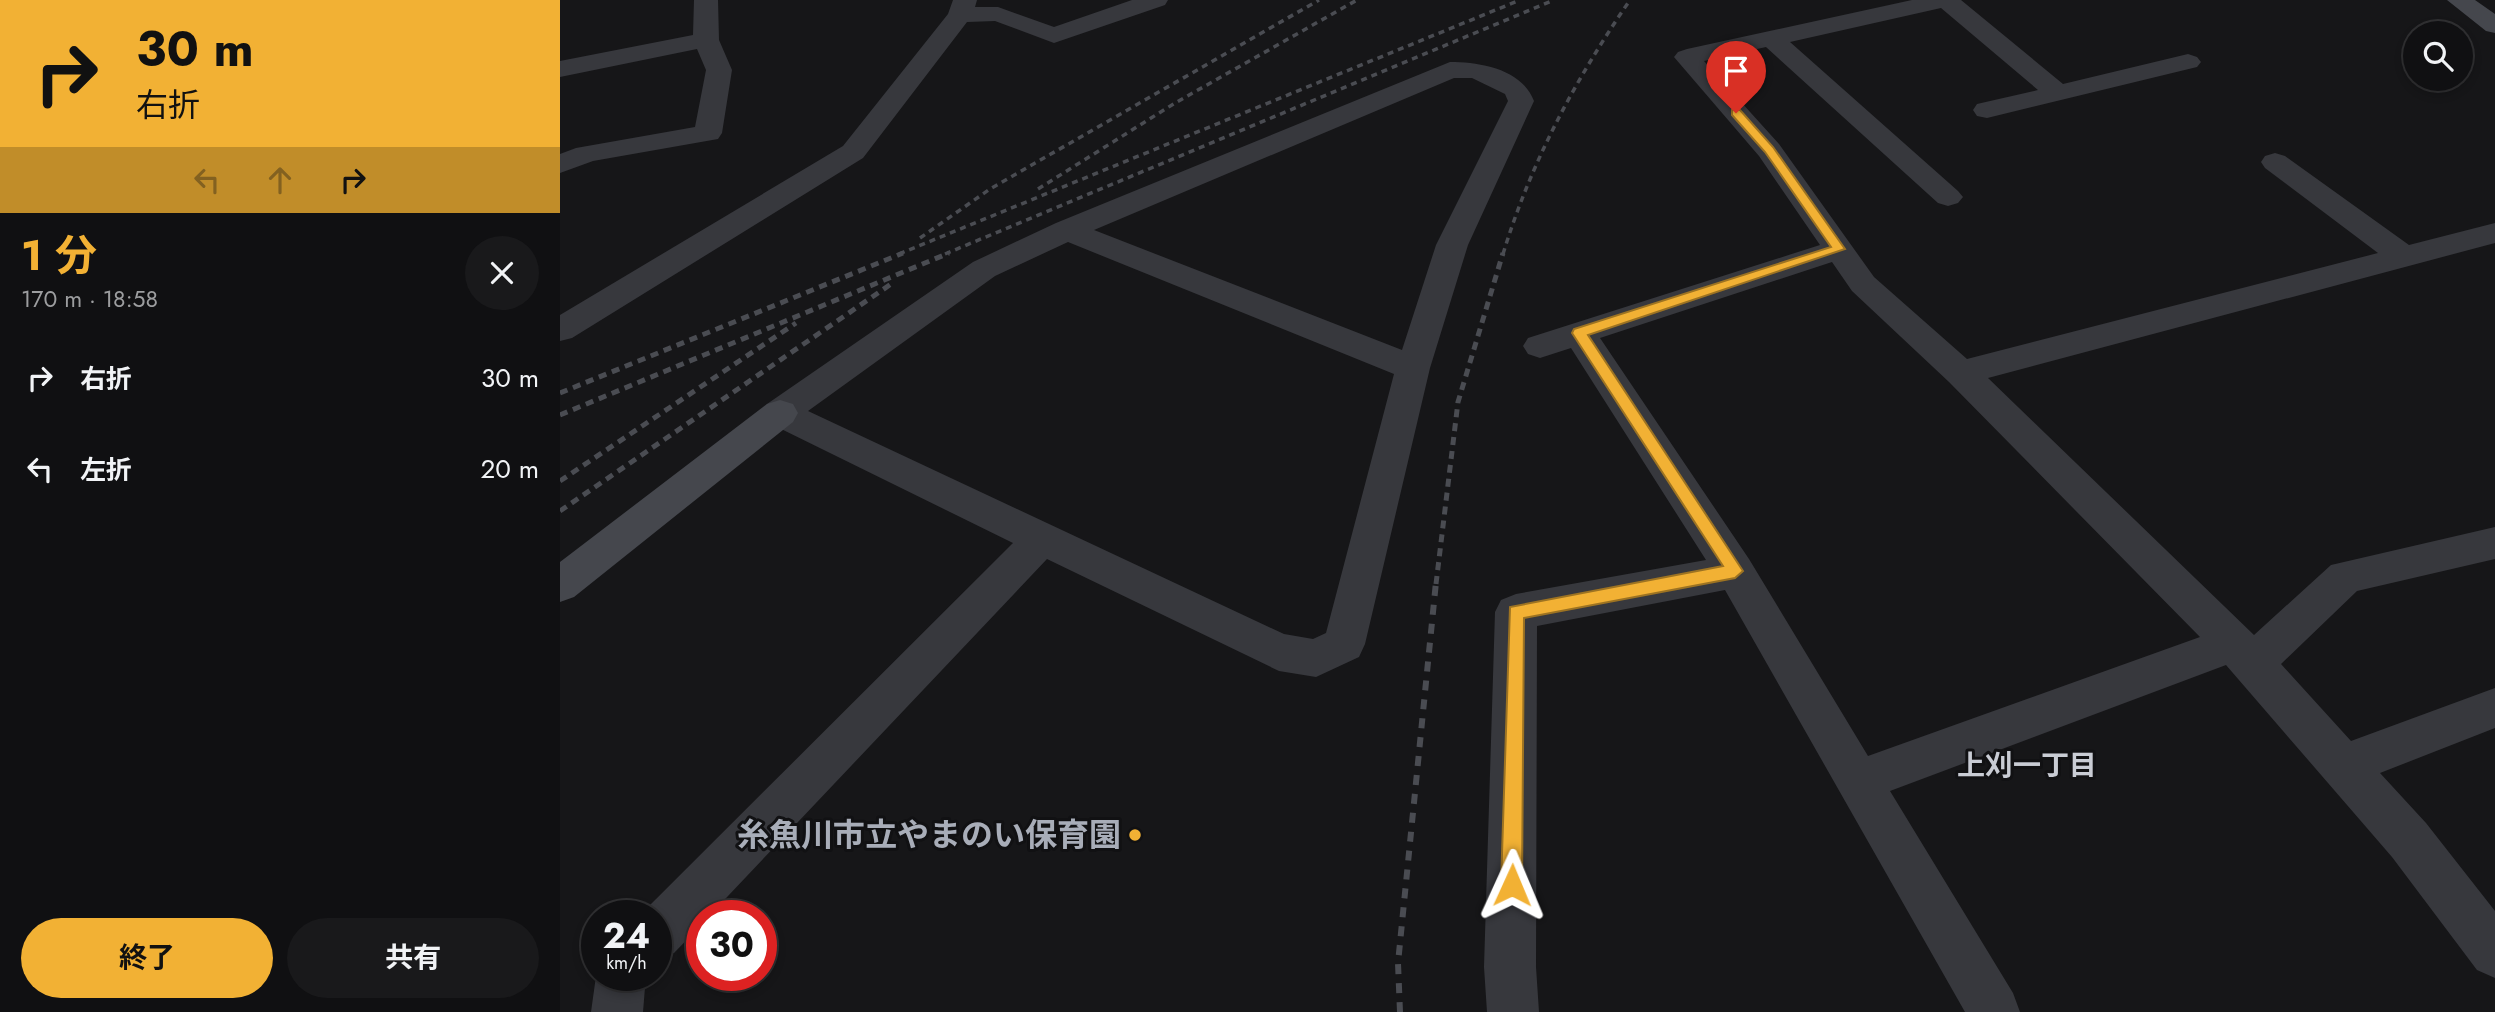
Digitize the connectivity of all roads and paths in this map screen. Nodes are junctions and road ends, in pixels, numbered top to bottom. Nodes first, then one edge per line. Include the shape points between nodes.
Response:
1 (706, 0) edge
2 (1156, 0) edge
3 (1945, 0) edge
4 (2459, 0) edge
5 (963, 7) edge
6 (2495, 26) edge
7 (1772, 39) junction
8 (706, 40) junction
9 (2188, 62) dead end
10 (560, 69) edge
11 (2057, 92) junction
12 (1987, 110) dead end
13 (2275, 162) dead end
14 (560, 164) edge
15 (1948, 197) dead end
16 (1067, 230) junction
17 (2495, 233) edge
18 (1839, 249) junction
19 (2404, 257) junction
20 (560, 330) edge
21 (1413, 368) junction
22 (1961, 373) junction
23 (780, 413) junction
24 (1043, 538) junction
25 (2495, 543) edge
26 (1735, 571) junction
27 (560, 585) edge
28 (2243, 653) junction
29 (2495, 708) edge
30 (2344, 765) junction
31 (1859, 780) junction
32 (672, 919) edge
33 (2495, 952) edge
34 (619, 991) edge
35 (617, 1012) edge
36 (1513, 1012) edge
37 (1994, 1012) edge

1 - 8 street
2 - 5 street via 1054,35 998,14
3 - 7 street
3 - 11 street
4 - 6 street
5 - 20 street via 853,152
7 - 15 street
7 - 18 street via 1687,57 1769,150
8 - 10 street
8 - 14 street via 719,70 708,132 586,154
9 - 11 street
11 - 12 street
13 - 19 street
16 - 21 street
16 - 21 street via 1450,70 1477,70 1517,90 1521,101 1452,245
16 - 23 street via 984,270
17 - 19 street
18 - 22 street via 1863,284
18 - 26 street via 1560,339
19 - 22 street
21 - 24 street via 1345,644 1316,658 1279,652
22 - 28 street
23 - 24 street
23 - 27 street
24 - 32 street
25 - 28 street via 2345,577
26 - 31 street
26 - 36 street via 1516,612
28 - 30 street
28 - 31 street
29 - 30 street
30 - 33 street via 2409,839
31 - 37 street
34 - 35 street

